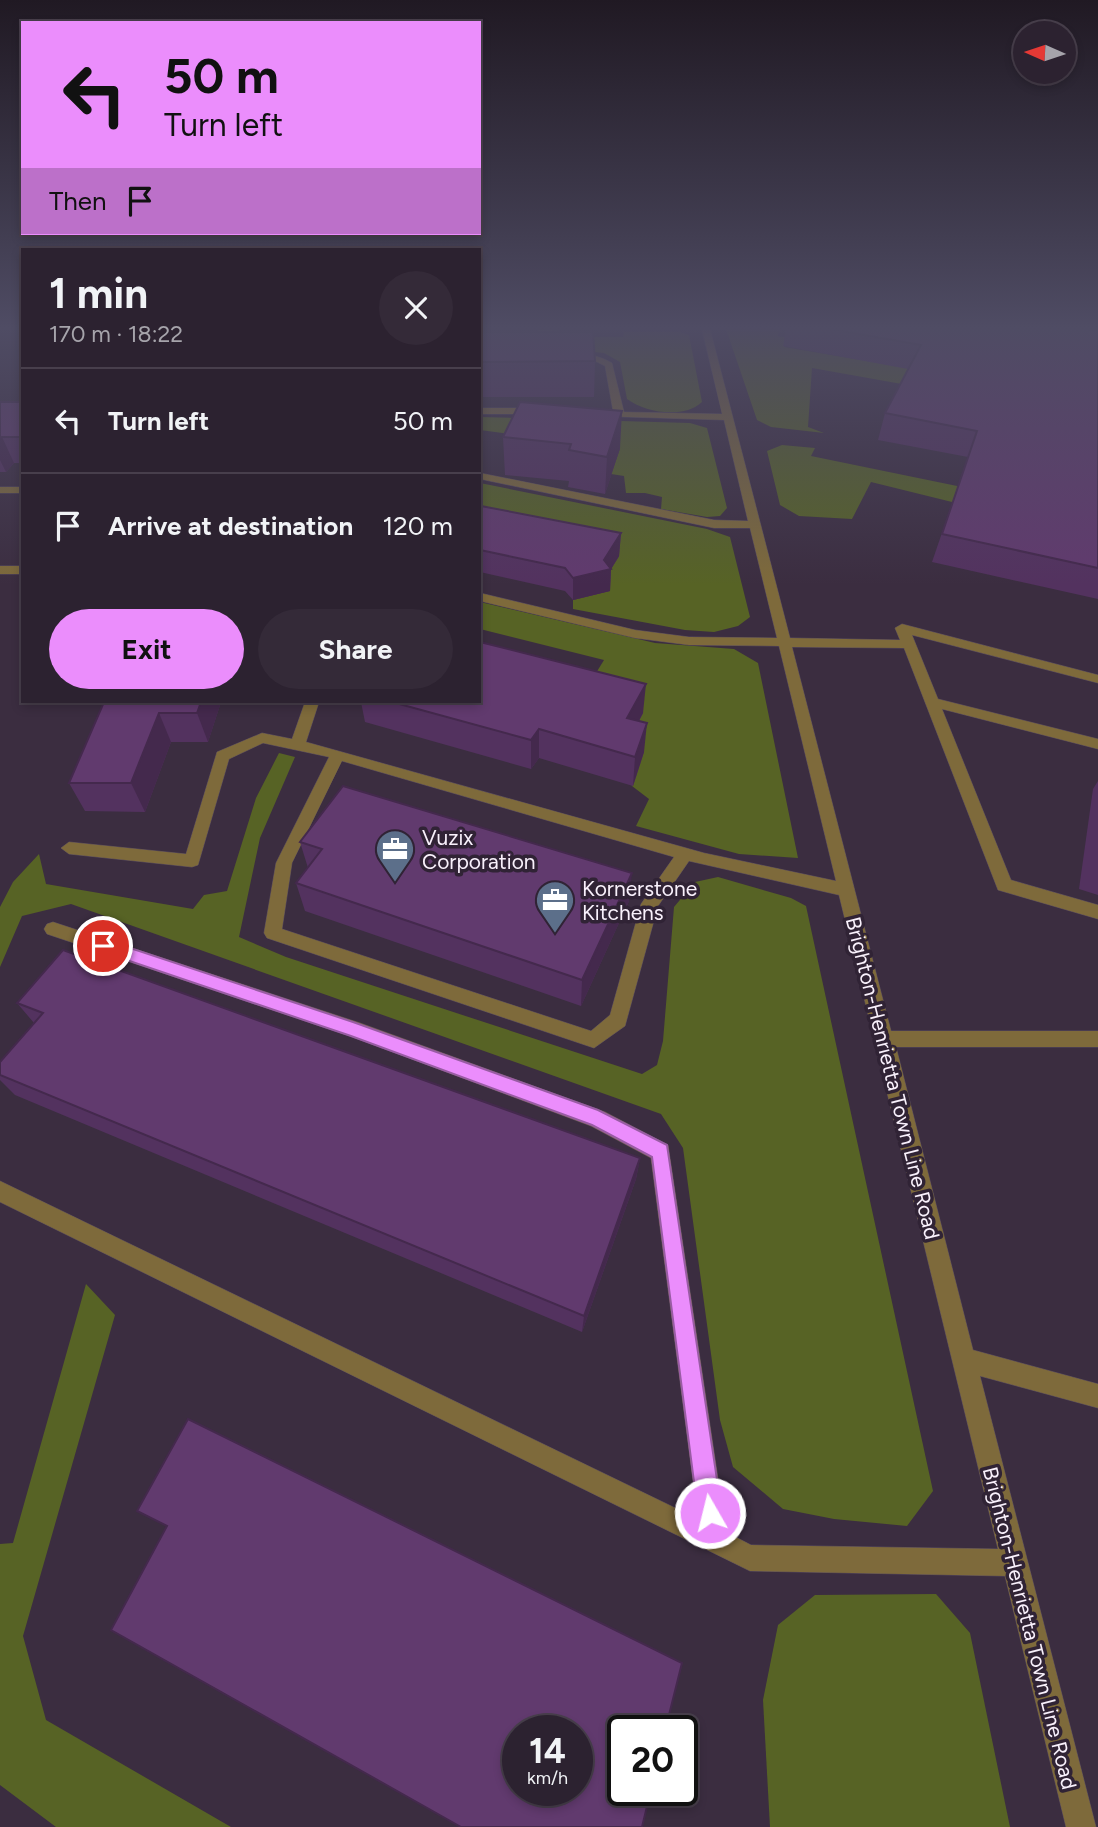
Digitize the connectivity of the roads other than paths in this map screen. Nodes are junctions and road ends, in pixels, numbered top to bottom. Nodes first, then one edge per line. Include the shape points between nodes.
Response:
1 (633, 414) edge
2 (728, 416) joint
3 (481, 477) edge
4 (0, 490) edge
5 (21, 490) edge
6 (755, 525) junction
7 (0, 570) edge
8 (21, 570) edge
9 (481, 597) edge
10 (783, 643) junction
11 (909, 644) junction
12 (1098, 679) edge
13 (932, 702) junction
14 (312, 703) edge
15 (1098, 744) edge
16 (297, 745) junction
17 (338, 754) junction
18 (69, 848) dead end
19 (685, 853) junction
20 (847, 890) junction
21 (1098, 912) edge
22 (53, 929) dead end
23 (883, 1039) junction
24 (1098, 1039) edge
25 (0, 1191) edge
26 (962, 1359) junction
27 (1098, 1396) edge
28 (714, 1541) junction
29 (1013, 1563) junction
30 (1081, 1827) edge

1 - 2 street
2 - 6 street, Brighton-Henrietta Town Line Road
3 - 6 street via 714,524
4 - 5 street
6 - 10 street, Brighton-Henrietta Town Line Road
7 - 8 street
9 - 10 street via 635,634 690,641
10 - 11 street
10 - 20 street, Brighton-Henrietta Town Line Road
11 - 12 street via 902,628
11 - 13 street
13 - 15 street
13 - 21 street via 1004,885
14 - 16 street
16 - 17 street
16 - 18 street via 262,738 222,756 192,861
17 - 19 street
17 - 19 street via 284,863 273,933 594,1040 618,1020 650,904
19 - 20 street
20 - 23 street, Brighton-Henrietta Town Line Road
22 - 28 street via 353,1029 598,1119 660,1152
23 - 24 street
23 - 26 street, Brighton-Henrietta Town Line Road
25 - 28 street
26 - 27 street
26 - 29 street, Brighton-Henrietta Town Line Road
28 - 29 street via 750,1558
29 - 30 street, Brighton-Henrietta Town Line Road

